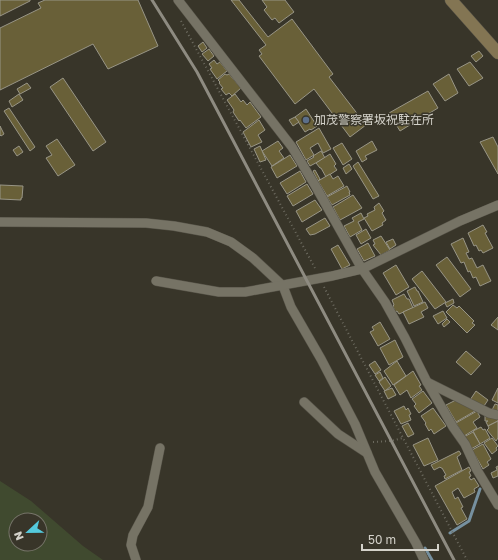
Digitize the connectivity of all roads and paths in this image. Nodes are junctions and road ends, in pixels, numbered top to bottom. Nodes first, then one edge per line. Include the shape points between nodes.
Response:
1 (178, 0) edge
2 (451, 0) edge
3 (498, 53) edge
4 (498, 205) edge
5 (0, 222) edge
6 (362, 269) junction
7 (156, 281) dead end
8 (283, 286) junction
9 (427, 382) junction
10 (304, 402) dead end
11 (498, 415) edge
12 (403, 438) dead end
13 (363, 443) junction
14 (160, 448) dead end
15 (368, 453) junction
16 (498, 505) edge
17 (136, 560) edge
18 (424, 560) edge

1 - 6 street via 292,147
2 - 3 main road
4 - 6 street
5 - 8 street via 146,223 207,232 231,242
6 - 8 street
6 - 9 street via 406,338
7 - 8 street via 219,292 245,292
8 - 13 street via 291,307 321,359
9 - 11 street via 476,407
9 - 16 street
10 - 15 street via 338,434
12 - 13 path
13 - 15 street
14 - 17 street via 148,507 133,535 131,545
15 - 18 street via 375,472

